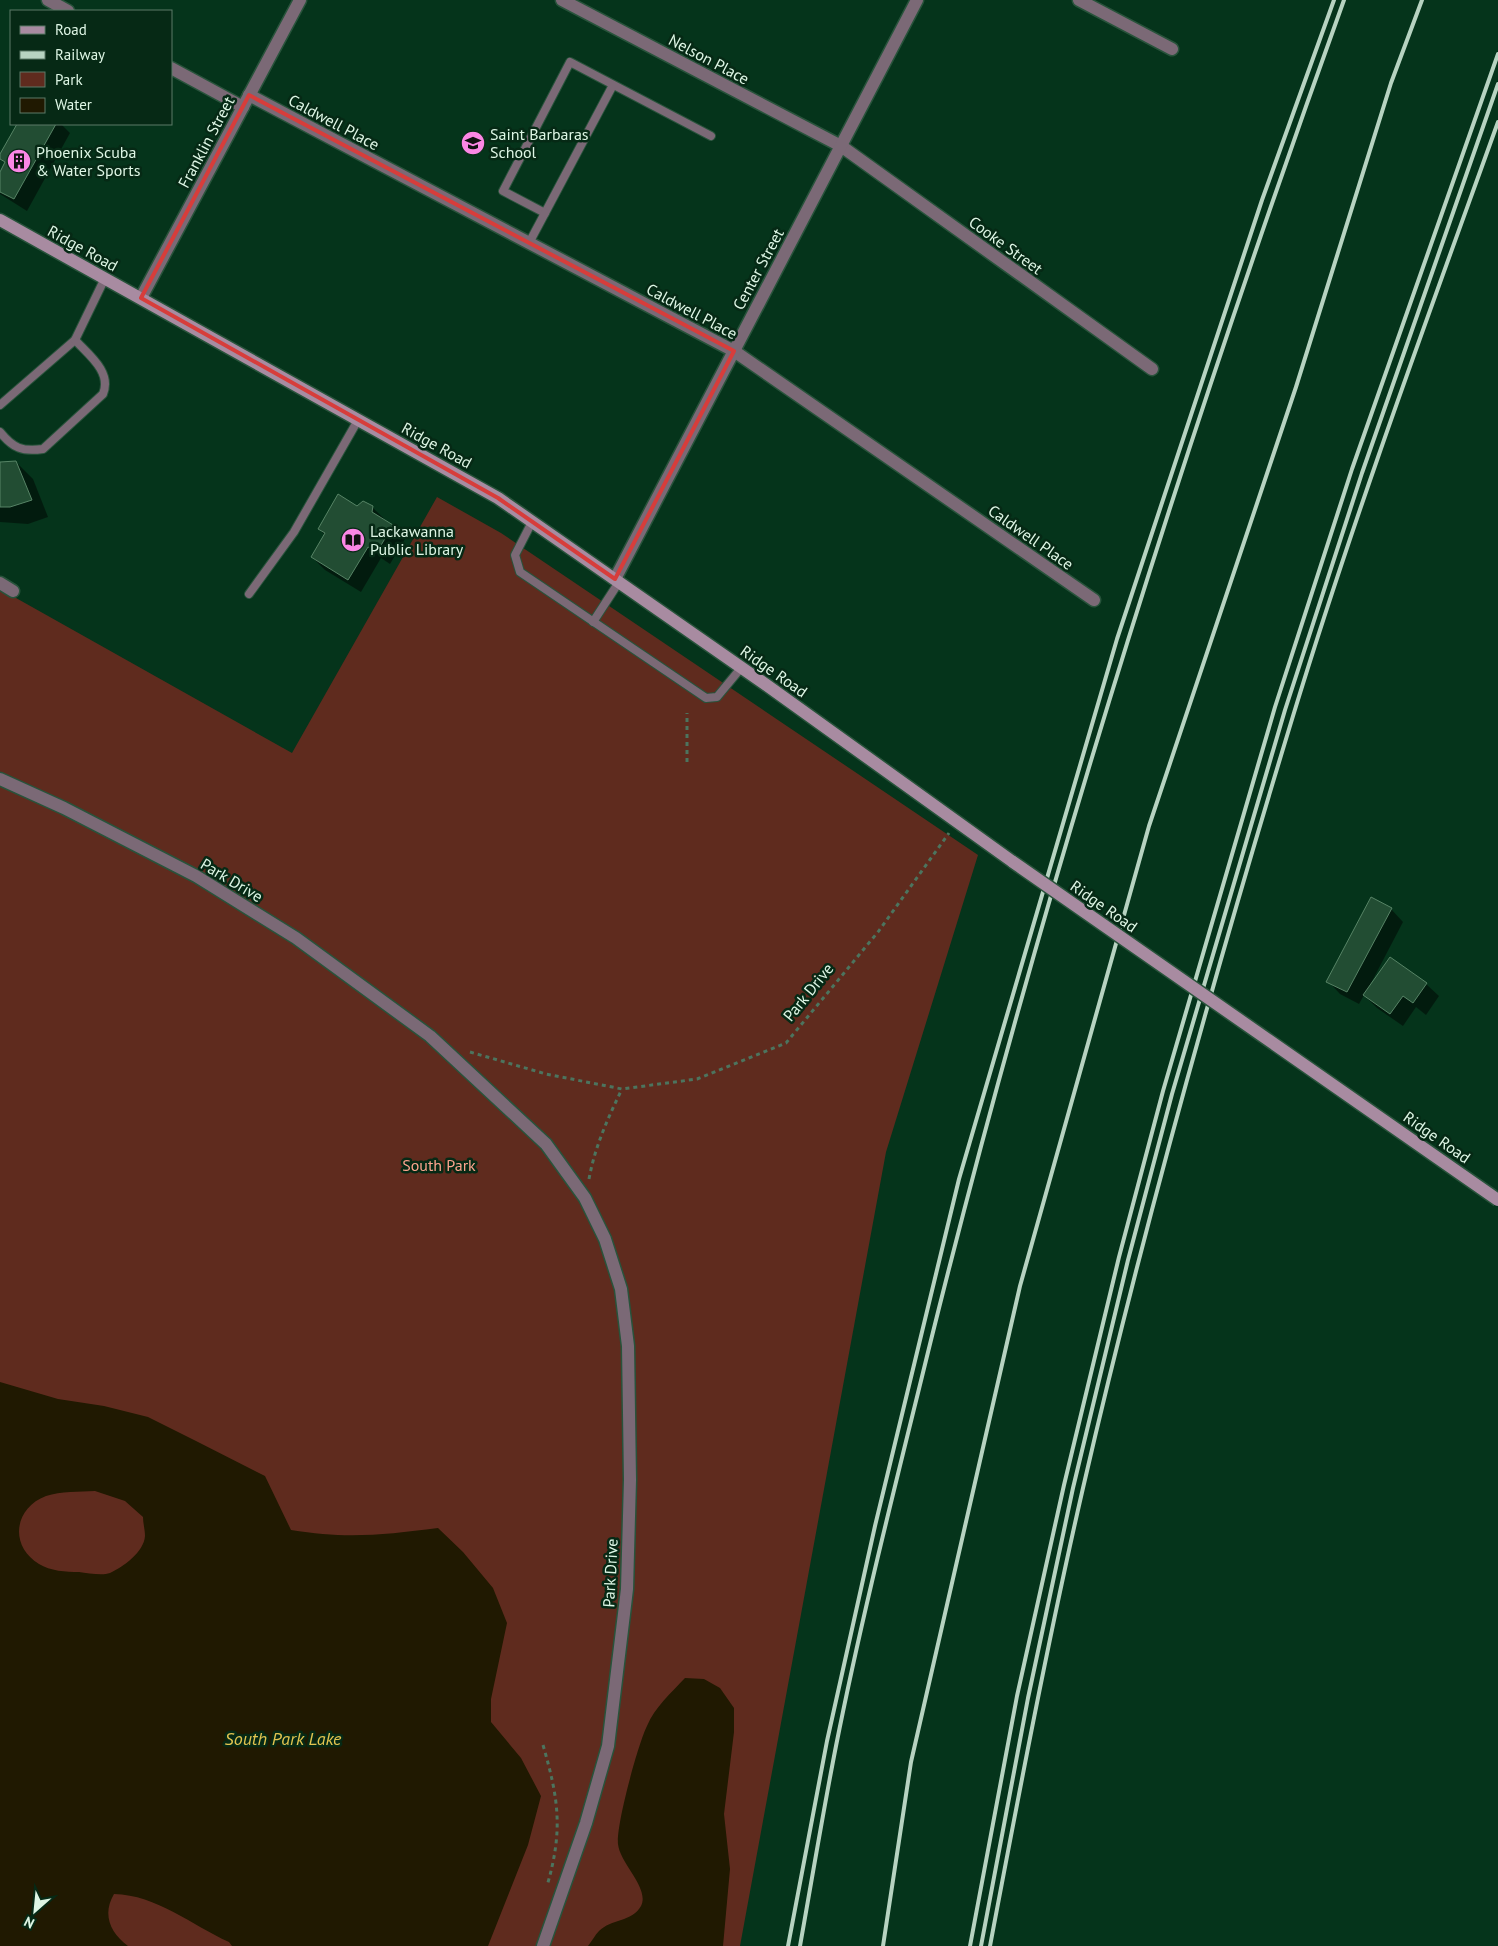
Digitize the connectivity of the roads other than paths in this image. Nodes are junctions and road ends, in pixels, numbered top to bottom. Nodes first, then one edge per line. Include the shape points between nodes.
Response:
1 (48, 0) edge
2 (300, 0) edge
3 (562, 0) edge
4 (917, 0) edge
5 (1079, 0) edge
6 (66, 10) edge
7 (1172, 49) dead end
8 (172, 69) edge
9 (613, 85) junction
10 (249, 95) junction
11 (243, 107) junction
12 (711, 136) dead end
13 (841, 146) junction
14 (545, 213) junction
15 (1, 222) edge
16 (530, 243) junction
17 (105, 278) junction
18 (141, 298) junction
19 (75, 340) junction
20 (734, 352) junction
21 (1152, 369) dead end
22 (0, 405) edge
23 (358, 420) junction
24 (0, 432) edge
25 (532, 522) junction
26 (617, 581) junction
27 (0, 582) edge
28 (14, 591) dead end
29 (249, 594) dead end
30 (1094, 600) dead end
31 (593, 622) junction
32 (741, 668) junction
33 (0, 779) edge
34 (1498, 1200) edge
35 (543, 1946) edge

1 - 6 street
2 - 10 street, Franklin Street
3 - 13 street, Nelson Place
4 - 13 street, Center Street
5 - 7 street
8 - 11 street
9 - 12 lane
9 - 14 lane
9 - 14 lane via 570,62 502,191
10 - 11 street, Franklin Street
10 - 16 street, Caldwell Place
11 - 18 street, Franklin Street
13 - 20 street, Center Street
13 - 21 street, Cooke Street
14 - 16 lane
15 - 17 main road, Ridge Road
16 - 20 street, Caldwell Place
17 - 18 main road, Ridge Road
17 - 19 lane
18 - 23 main road, Ridge Road
19 - 22 lane
19 - 24 lane via 105,374 107,384 103,394 43,450 21,450 10,444
20 - 26 street, Center Street
20 - 30 street, Caldwell Place
23 - 25 main road, Ridge Road via 498,498
23 - 29 lane via 294,532
25 - 26 main road, Ridge Road
25 - 31 lane via 515,555 520,572
26 - 31 lane
26 - 32 main road, Ridge Road
27 - 28 street
31 - 32 lane via 706,698 717,697
32 - 34 main road, Ridge Road, bridge via 956,823
33 - 35 street, Park Drive via 196,876 296,938 430,1036 546,1144 585,1198 605,1239 621,1289 628,1346 630,1480 627,1589 608,1746 586,1823

